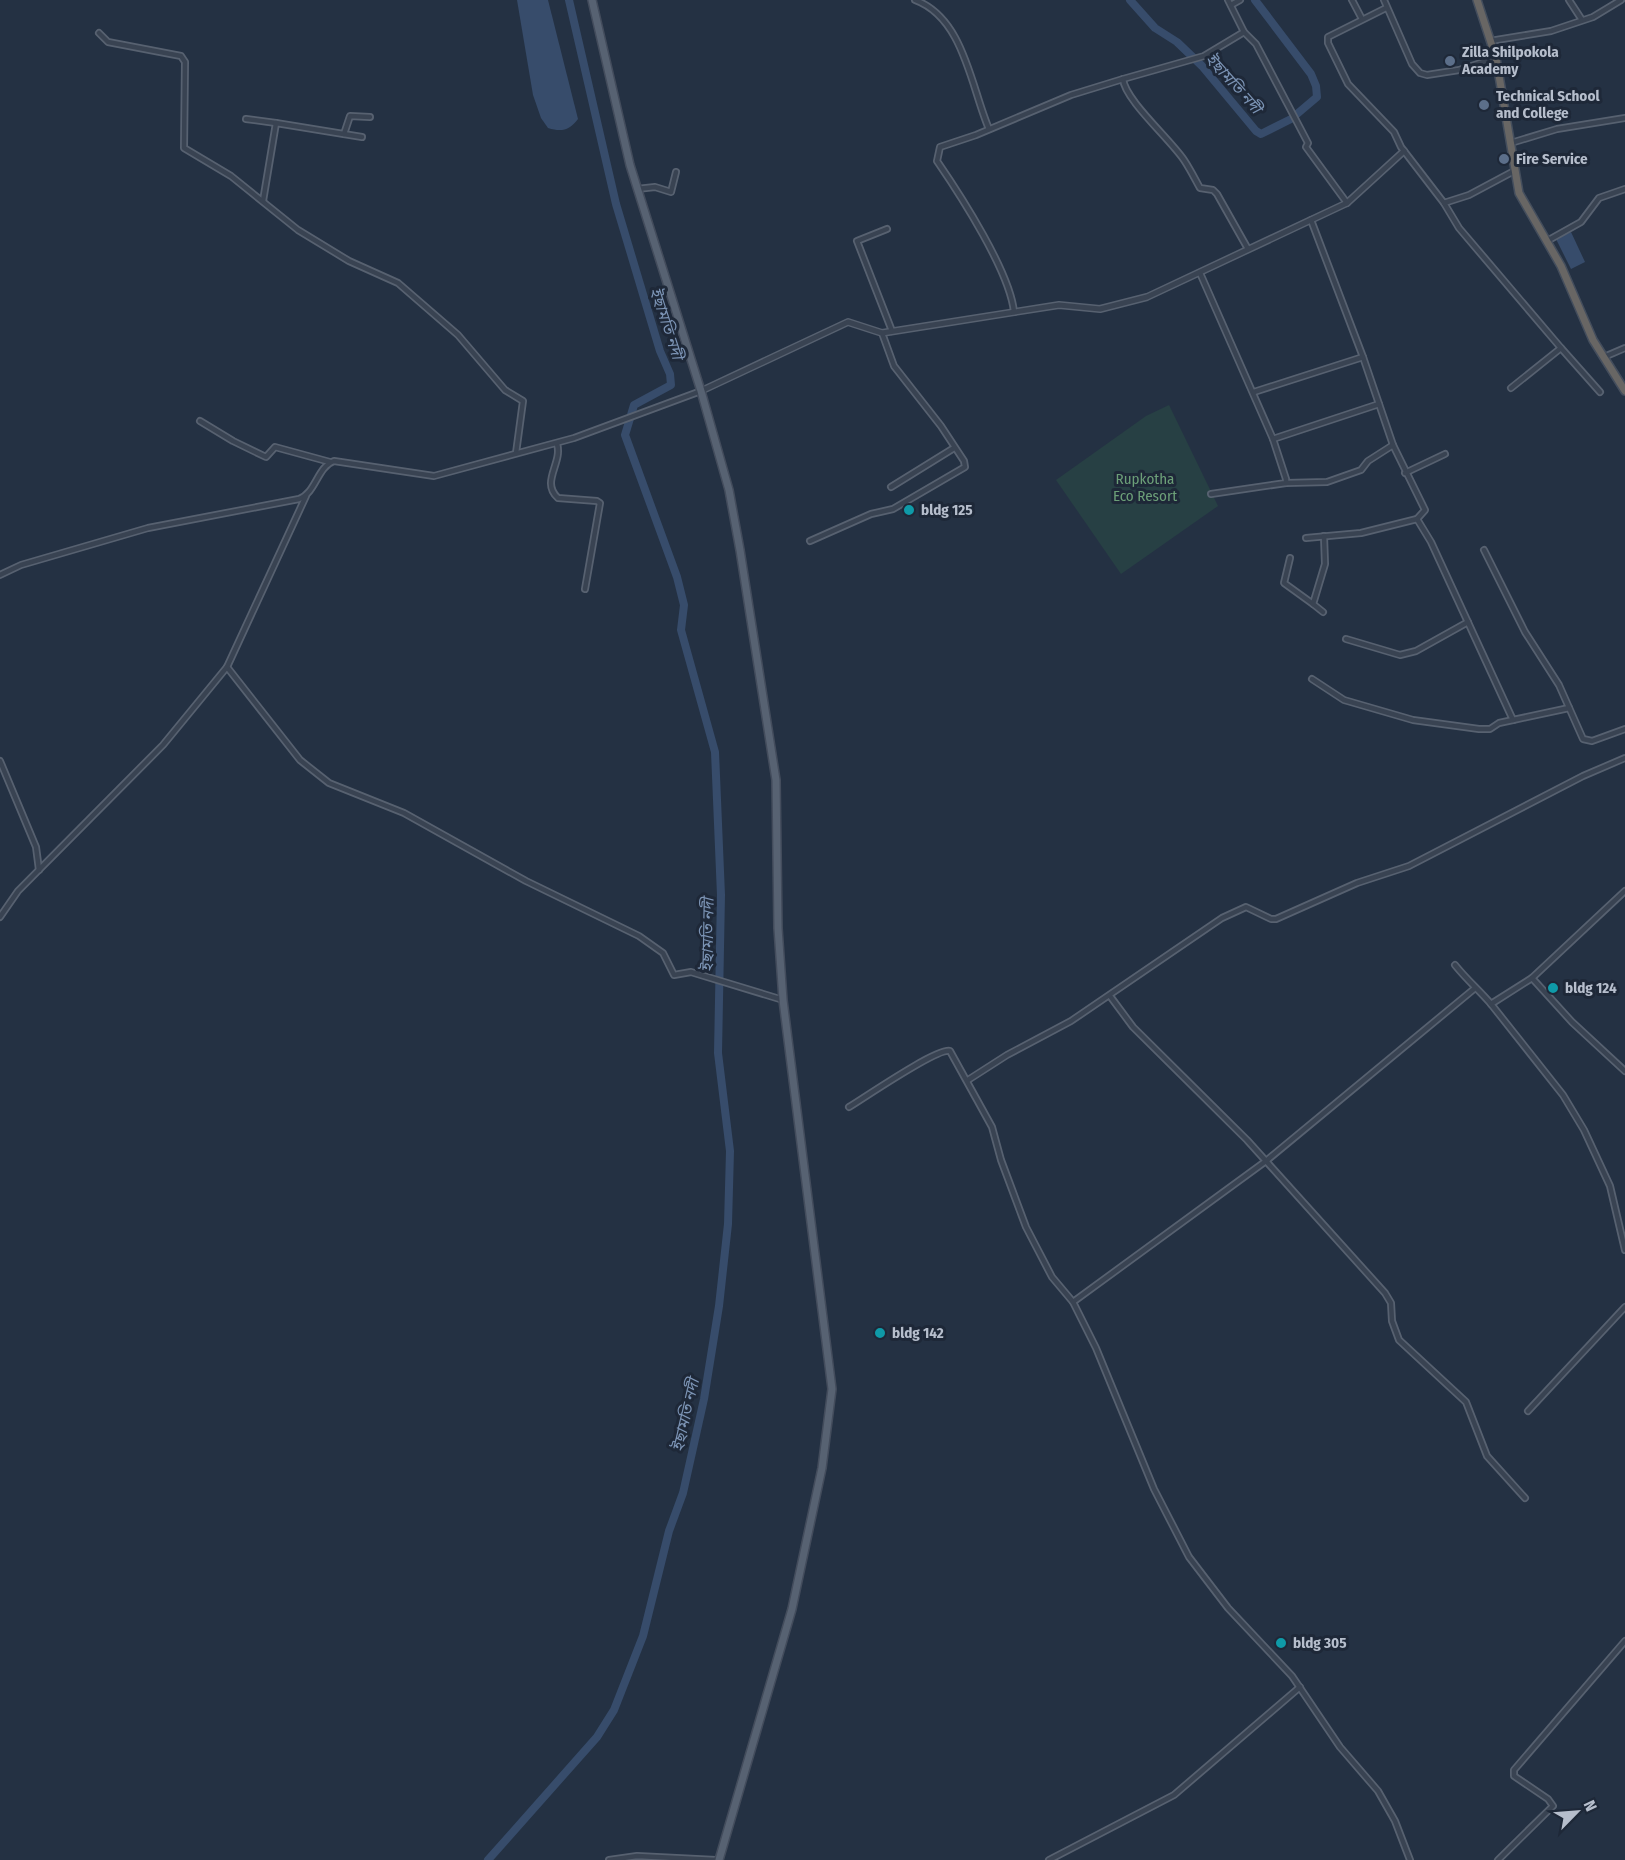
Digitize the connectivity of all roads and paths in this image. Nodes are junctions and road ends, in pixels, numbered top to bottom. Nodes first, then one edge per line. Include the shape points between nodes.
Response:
1 (592, 0) edge
2 (915, 0) edge
3 (1240, 0) edge
4 (1352, 0) edge
5 (1384, 0) edge
6 (1477, 0) edge
7 (1569, 0) edge
8 (1621, 0) edge
9 (1229, 3) edge
10 (1386, 9) junction
11 (1362, 19) junction
12 (1582, 20) junction
13 (1244, 32) junction
14 (99, 33) dead end
15 (1490, 41) junction
16 (1496, 58) junction
17 (1123, 79) junction
18 (370, 117) dead end
19 (246, 118) dead end
20 (1625, 118) edge
21 (276, 123) junction
22 (989, 129) junction
23 (344, 134) junction
24 (362, 137) dead end
25 (1511, 143) junction
26 (1404, 151) junction
27 (1514, 171) junction
28 (676, 172) dead end
29 (638, 189) junction
30 (1625, 189) edge
31 (263, 201) junction
32 (1347, 203) junction
33 (1444, 203) junction
34 (1311, 220) junction
35 (887, 229) dead end
36 (1547, 241) junction
37 (1248, 249) junction
38 (1200, 273) junction
39 (1014, 312) junction
40 (892, 331) junction
41 (882, 333) junction
42 (1561, 348) junction
43 (1625, 348) edge
44 (1364, 357) junction
45 (1604, 357) junction
46 (1511, 388) dead end
47 (1625, 391) edge
48 (701, 392) junction
49 (1254, 392) junction
50 (1600, 392) dead end
51 (1379, 404) junction
52 (200, 421) dead end
53 (1273, 439) junction
54 (557, 444) junction
55 (1393, 445) junction
56 (954, 448) junction
57 (516, 453) junction
58 (1445, 454) dead end
59 (330, 462) junction
60 (1405, 473) junction
61 (1286, 483) junction
62 (891, 487) dead end
63 (1211, 494) dead end
64 (306, 496) junction
65 (1417, 519) junction
66 (1324, 536) junction
67 (1306, 538) dead end
68 (810, 541) dead end
69 (1484, 550) dead end
70 (1290, 558) dead end
71 (0, 575) edge
72 (585, 589) dead end
73 (1313, 604) junction
74 (1323, 612) dead end
75 (1468, 622) junction
76 (1346, 639) dead end
77 (227, 667) junction
78 (1312, 679) dead end
79 (1569, 708) junction
80 (1513, 720) junction
81 (1625, 729) edge
82 (1625, 758) edge
83 (0, 761) edge
84 (39, 870) junction
85 (1625, 891) edge
86 (1620, 896) junction
87 (1625, 902) edge
88 (0, 917) edge
89 (1455, 965) dead end
90 (1532, 978) junction
91 (1474, 989) junction
92 (1110, 996) junction
93 (783, 1000) junction
94 (1491, 1004) junction
95 (1625, 1071) edge
96 (968, 1080) junction
97 (849, 1107) dead end
98 (1266, 1161) junction
99 (1625, 1250) edge
100 (1073, 1302) junction
101 (1625, 1307) edge
102 (1528, 1411) dead end
103 (1525, 1498) dead end
104 (1625, 1641) edge
105 (1300, 1687) junction
106 (609, 1860) edge
107 (718, 1860) edge
108 (1049, 1860) edge
109 (1410, 1860) edge
110 (1498, 1860) edge

1 - 29 main road
2 - 22 street via 928,5 958,42
3 - 9 street
4 - 11 street
5 - 10 street
6 - 15 highway
7 - 12 street
8 - 12 street
9 - 13 street
10 - 11 street
10 - 16 street via 1420,73 1459,70
11 - 26 street via 1328,37 1328,43 1348,84 1394,132
12 - 15 street via 1551,31
13 - 17 street via 1204,56
13 - 32 street via 1256,44 1289,104 1311,156
14 - 31 street via 108,42 181,56 185,62 184,148
15 - 16 highway
16 - 25 highway
17 - 22 street via 1060,99
17 - 37 street via 1132,99 1184,159 1200,188 1217,194
18 - 23 street via 350,116
19 - 21 street
20 - 25 street via 1557,129
21 - 23 street
21 - 31 street
22 - 39 street via 944,145 936,158 1005,278
23 - 24 street
25 - 27 highway
26 - 32 street
26 - 33 street
27 - 33 street via 1469,195
27 - 36 highway via 1519,193
28 - 29 street via 671,192 655,187
29 - 48 main road
30 - 36 street via 1599,198 1581,222
31 - 57 street via 298,230 398,284 458,335 505,390 523,401
32 - 34 street
33 - 42 street via 1459,228
34 - 37 street
34 - 44 street
35 - 40 street via 857,242
36 - 45 highway
37 - 38 street
38 - 39 street via 1147,297 1100,309 1059,305
38 - 49 street
39 - 40 street
40 - 41 street
41 - 48 street via 848,322
41 - 56 street via 891,361
42 - 46 street
42 - 50 street
43 - 45 street
44 - 49 street
44 - 51 street
45 - 47 highway
48 - 54 street
48 - 93 main road via 729,490 773,749
49 - 53 street
51 - 53 street
51 - 55 street
52 - 59 street via 266,456 275,447
53 - 61 street
54 - 57 street
54 - 72 street via 550,483 554,494 558,498 600,503
55 - 60 street
55 - 61 street via 1361,470 1327,482
56 - 62 street
56 - 68 street via 965,464 963,469 893,509 871,514
57 - 59 street via 427,477
58 - 60 street
59 - 64 street
60 - 65 street via 1425,510
61 - 63 street
64 - 71 street via 148,528 21,565
64 - 77 street
65 - 66 street via 1361,533
65 - 75 street
66 - 67 street
66 - 73 street via 1324,564
69 - 79 street
70 - 73 street via 1284,583
73 - 74 street
75 - 76 street via 1416,651 1400,655
75 - 80 street
77 - 84 street via 163,746
77 - 93 street via 300,759 329,783 404,813 526,881 639,936 663,953 674,975 691,972
78 - 80 street via 1344,700 1413,720 1490,729
79 - 80 street
79 - 81 street via 1583,739 1593,741
82 - 92 street via 1409,866 1358,883 1276,919 1252,908 1241,908
83 - 84 street via 36,847
84 - 88 street
85 - 86 street
86 - 87 street
86 - 90 street
89 - 91 street
90 - 94 street
90 - 95 street
91 - 94 street
91 - 98 street
92 - 96 street
92 - 98 street via 1132,1027
93 - 107 main road via 832,1407 787,1632
94 - 99 street via 1563,1095 1584,1130 1610,1186
96 - 97 street via 947,1049
96 - 100 street via 992,1127 1000,1160 1026,1227 1052,1277
98 - 100 street
98 - 103 street via 1385,1293 1399,1340 1466,1402 1487,1456
100 - 105 street via 1154,1488 1189,1557 1228,1608
101 - 102 street
104 - 110 street via 1514,1770 1516,1778 1553,1806
105 - 108 street via 1174,1795
105 - 109 street via 1340,1747 1378,1791
106 - 107 street via 637,1856

